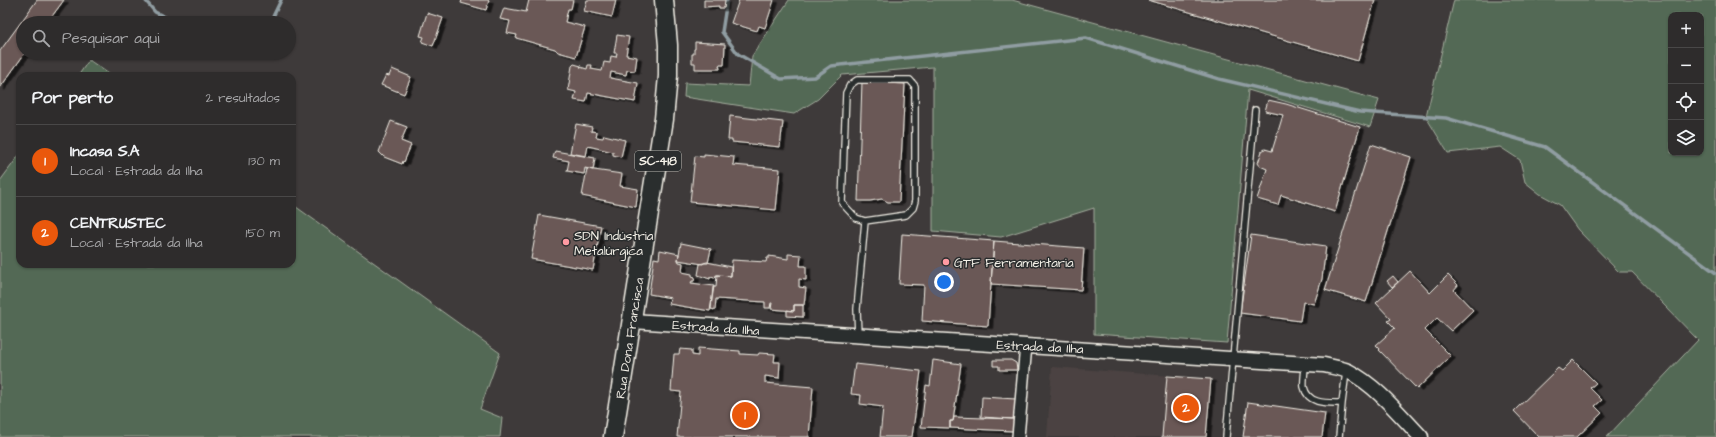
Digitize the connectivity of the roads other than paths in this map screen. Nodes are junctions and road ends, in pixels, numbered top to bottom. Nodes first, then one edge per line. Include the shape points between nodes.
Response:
1 (664, 0) edge
2 (1255, 110) dead end
3 (865, 221) junction
4 (632, 321) junction
5 (858, 336) junction
6 (1026, 345) junction
7 (1233, 358) junction
8 (1305, 363) junction
9 (1346, 370) junction
10 (1342, 403) junction
11 (613, 437) edge
12 (1018, 437) edge
13 (1226, 437) edge
14 (1339, 437) edge
15 (1421, 437) edge

1 - 4 main road, Rua Dona Francisca / SC-418 via 668,44 665,112
2 - 7 lane
3 - 3 lane via 906,215 913,208 915,86 910,80 857,80 850,84 846,93 842,203 856,218
3 - 5 lane via 857,309
4 - 5 street, Estrada da Ilha
4 - 11 main road, Rua Dona Francisca / SC-418
5 - 6 street, Estrada da Ilha
6 - 7 street, Estrada da Ilha
6 - 12 street
7 - 8 street, Estrada da Ilha
7 - 13 lane
8 - 9 street, Estrada da Ilha
8 - 10 lane via 1304,388 1308,395 1325,404
9 - 10 lane
9 - 15 street, Estrada da Ilha via 1377,391
10 - 14 lane

